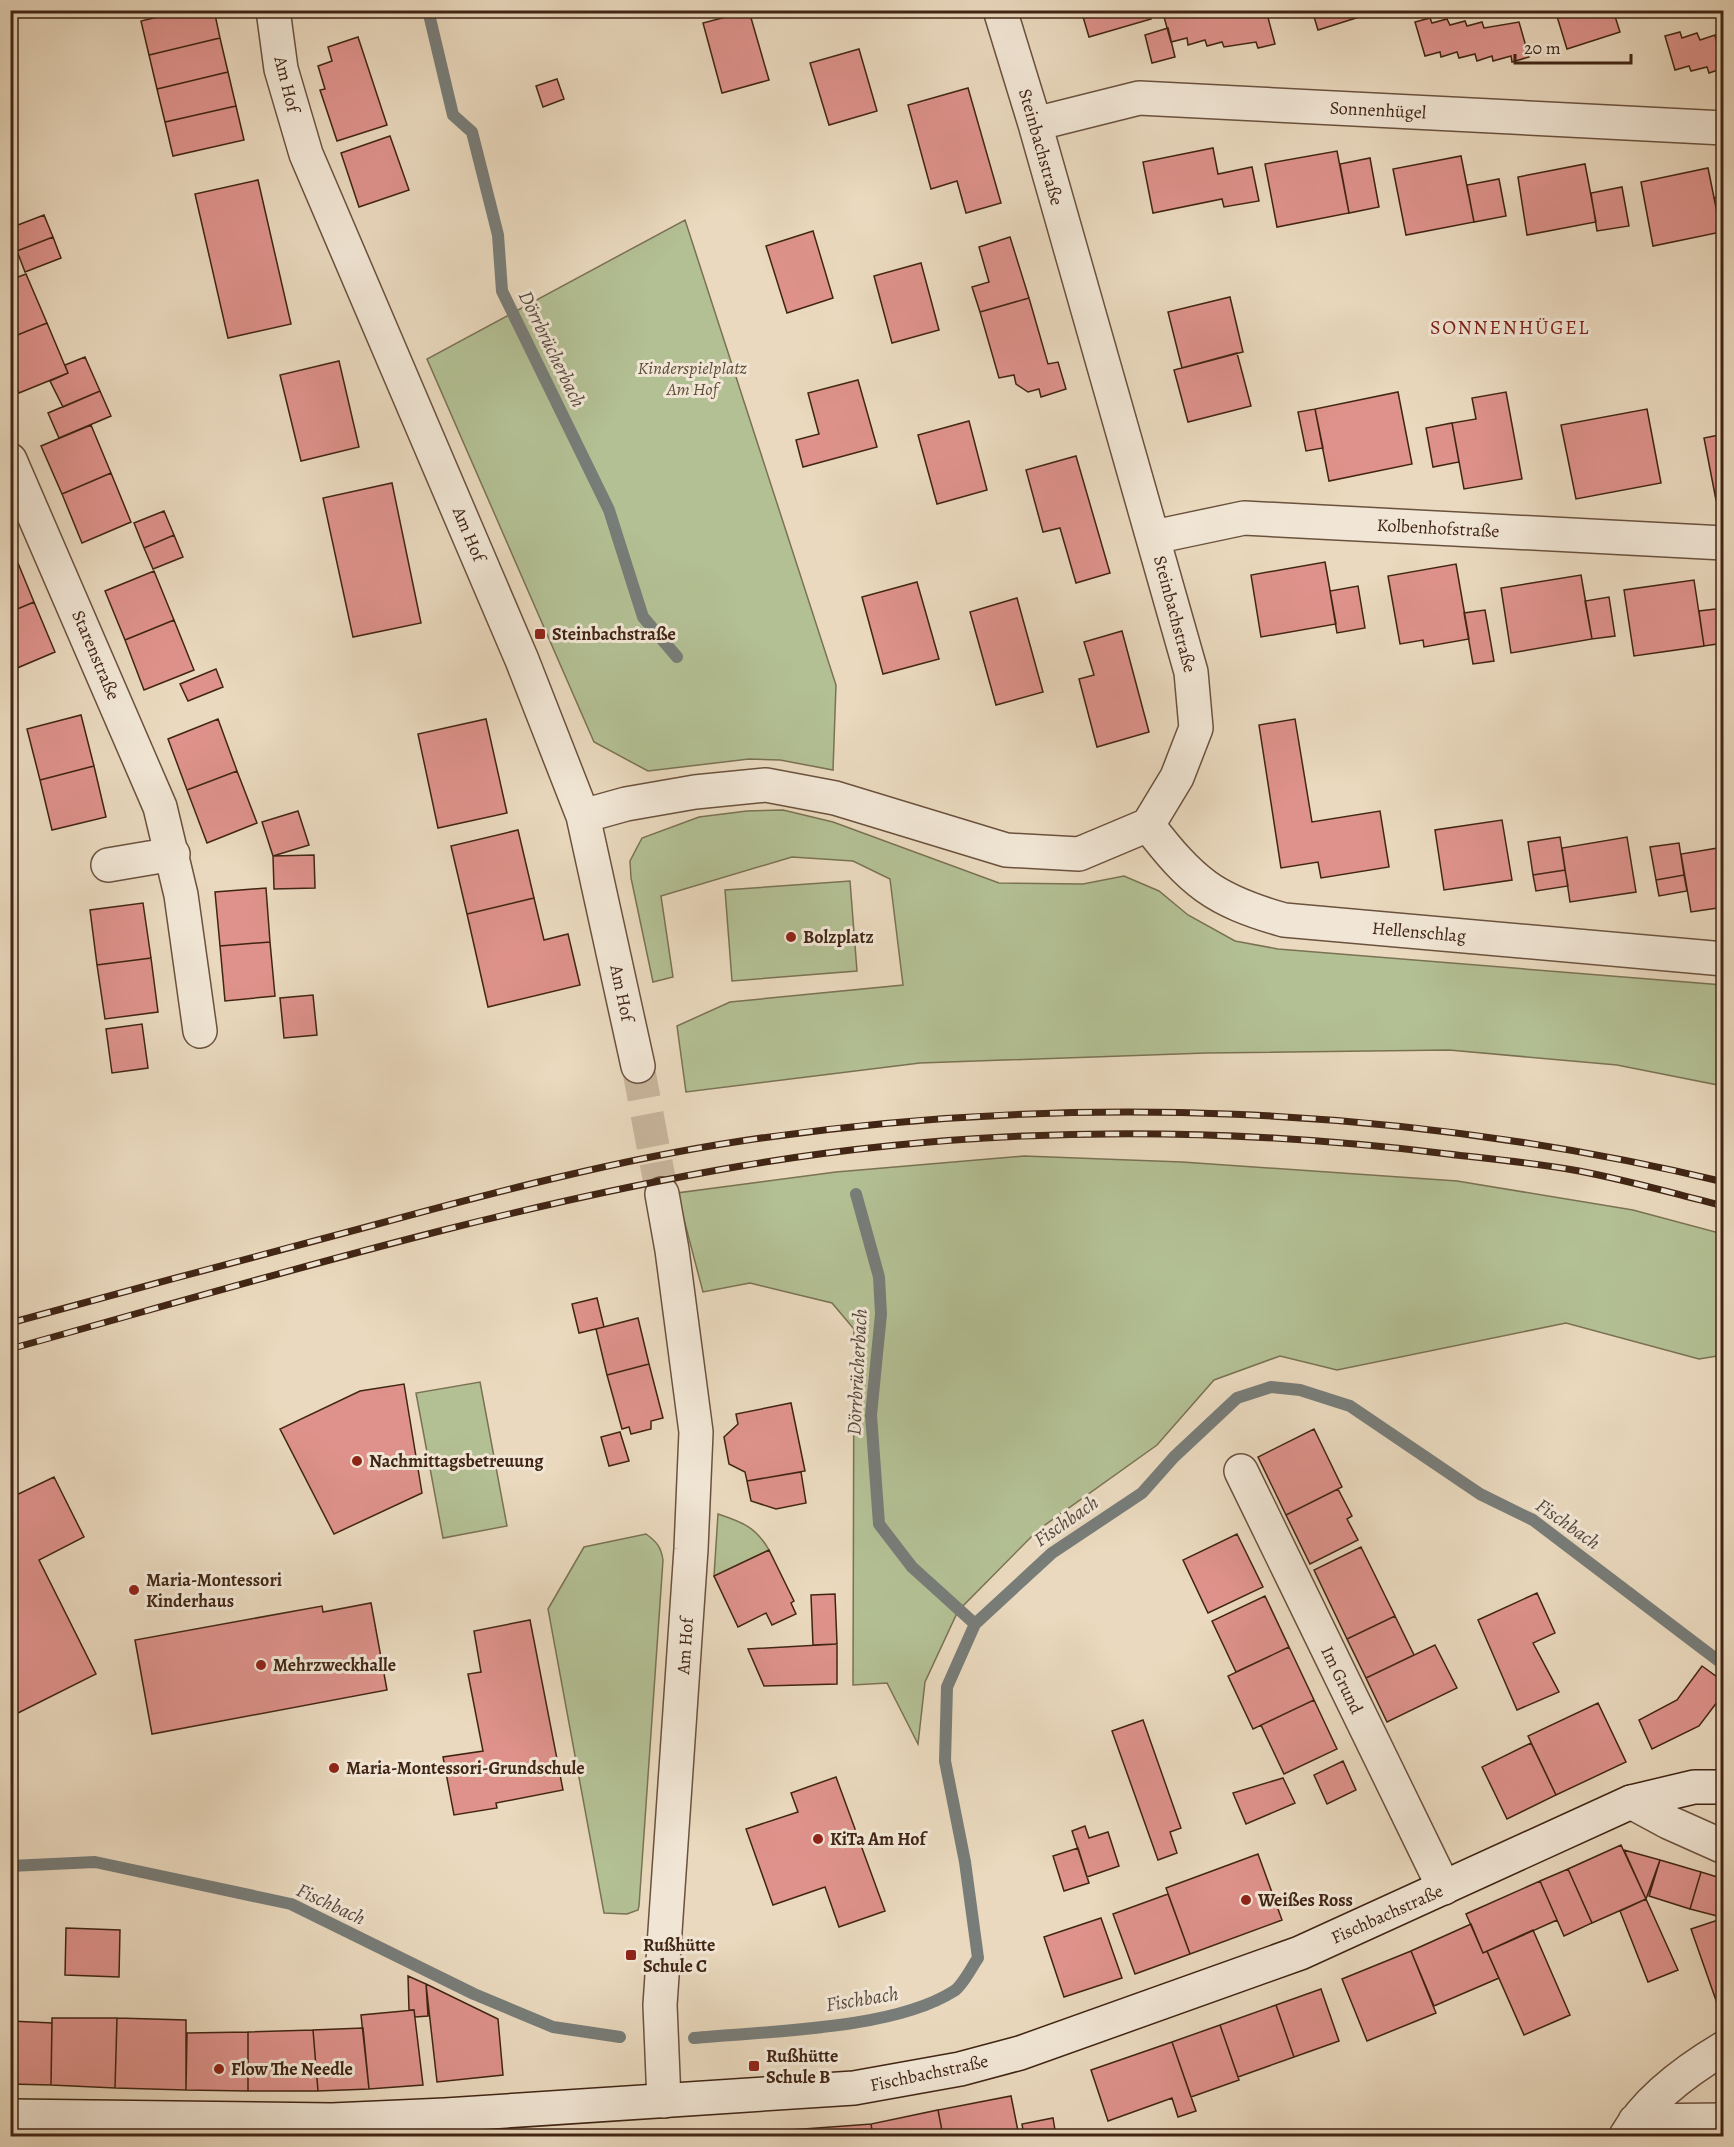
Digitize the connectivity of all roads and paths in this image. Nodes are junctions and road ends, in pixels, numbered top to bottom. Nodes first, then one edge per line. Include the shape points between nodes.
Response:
1 (273, 10) edge
2 (1000, 10) edge
3 (1035, 124) junction
4 (1724, 128) edge
5 (10, 460) edge
6 (1154, 537) junction
7 (1724, 543) edge
8 (583, 816) junction
9 (1148, 825) junction
10 (173, 854) junction
11 (108, 865) dead end
12 (1724, 959) edge
13 (200, 1031) dead end
14 (638, 1066) tunnel mouth
15 (662, 1194) tunnel mouth
16 (1241, 1471) dead end
17 (1724, 1787) edge
18 (1631, 1802) junction
19 (1724, 1847) edge
20 (1444, 1888) junction
21 (1724, 2048) edge
22 (664, 2101) junction
23 (10, 2116) edge
24 (1724, 2120) edge
25 (1630, 2129) edge

1 - 8 street, Am Hof via 281,69 306,154 522,660
2 - 3 street, Steinbachstraße
3 - 4 street, Sonnenhügel via 1139,99
3 - 6 street, Steinbachstraße
5 - 10 street, Starenstraße via 160,807
6 - 7 street, Kolbenhofstraße via 1245,518
6 - 9 street, Steinbachstraße via 1191,672 1196,728 1177,777
8 - 9 street via 655,799 758,785 835,798 1006,850 1079,854
8 - 14 street, Am Hof
9 - 12 street, Hellenschlag via 1175,860 1207,890 1250,911 1284,920
10 - 11 street
10 - 13 street, Starenstraße
15 - 22 street, Am Hof via 696,1432 660,2005
16 - 20 street, Im Grund
17 - 18 street, Fischbachstraße via 1694,1787
18 - 19 street
18 - 20 street, Fischbachstraße
20 - 22 street, Fischbachstraße via 1300,1953 1020,2053 970,2067 867,2086
21 - 25 street via 1698,2064
22 - 23 street, Fischbachstraße via 332,2120
24 - 25 street

